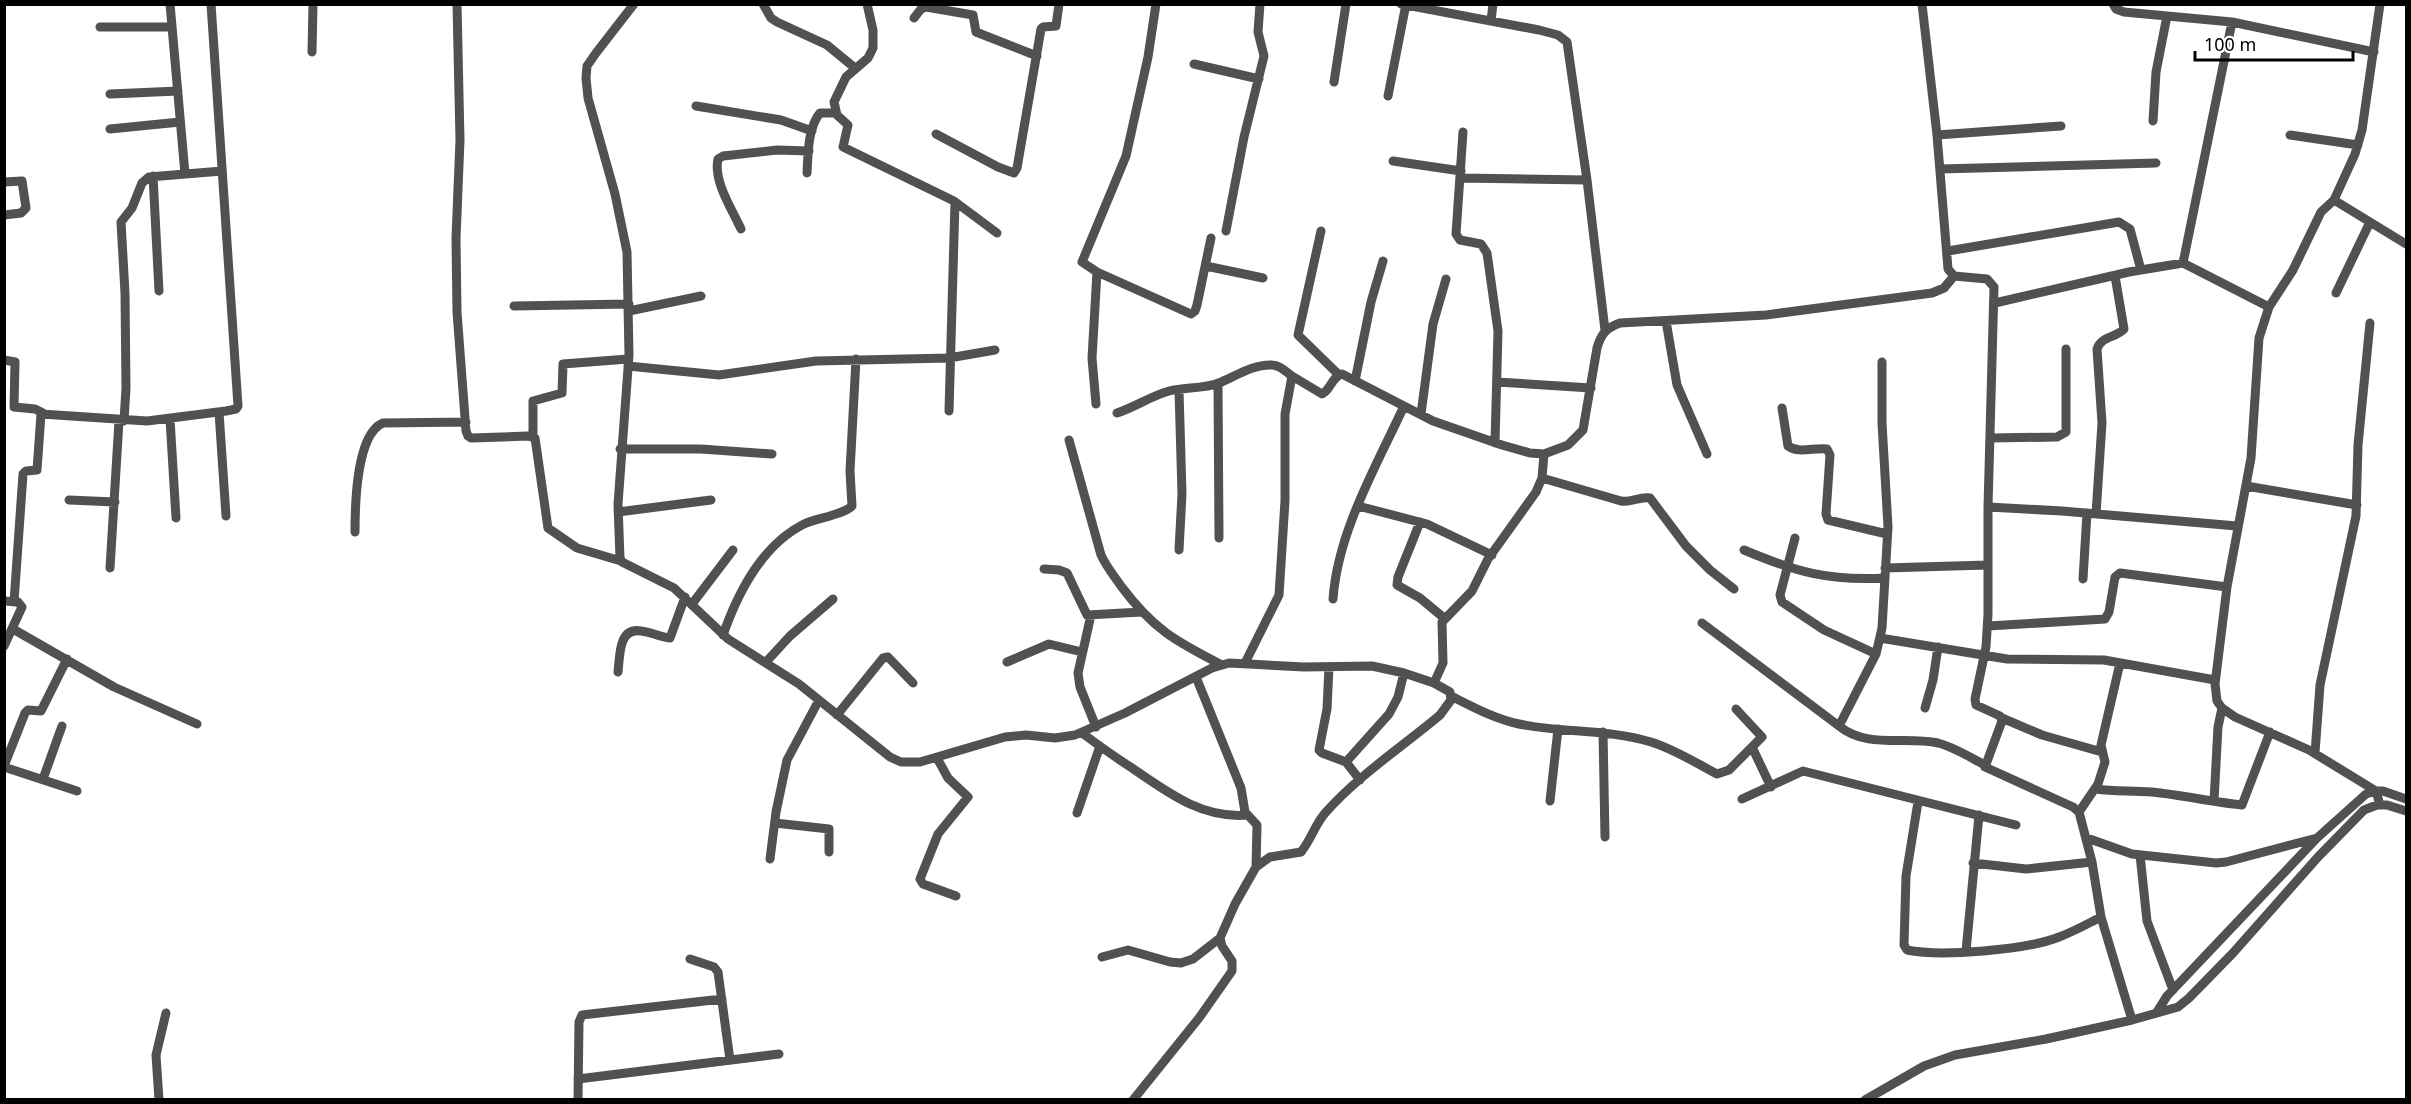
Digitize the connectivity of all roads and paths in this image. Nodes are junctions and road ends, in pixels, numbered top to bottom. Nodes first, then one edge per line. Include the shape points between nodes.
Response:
1 (170, 4) edge
2 (211, 4) edge
3 (313, 4) edge
4 (457, 4) edge
5 (634, 4) edge
6 (763, 4) edge
7 (867, 4) edge
8 (1059, 4) edge
9 (1156, 4) edge
10 (1260, 4) edge
11 (1346, 4) edge
12 (1493, 4) edge
13 (1922, 4) edge
14 (2113, 4) edge
15 (2380, 4) edge
16 (1404, 5) edge
17 (2167, 16) junction
18 (914, 18) dead end
19 (1491, 21) junction
20 (2232, 22) junction
21 (100, 27) dead end
22 (172, 27) junction
23 (2374, 51) junction
24 (312, 52) dead end
25 (1037, 56) junction
26 (1194, 64) dead end
27 (855, 68) junction
28 (1259, 79) junction
29 (1334, 82) dead end
30 (178, 91) junction
31 (110, 94) dead end
32 (1388, 96) dead end
33 (696, 106) dead end
34 (836, 112) junction
35 (2153, 121) dead end
36 (180, 122) junction
37 (2061, 126) dead end
38 (110, 129) dead end
39 (812, 131) junction
40 (1464, 132) dead end
41 (936, 134) dead end
42 (1937, 135) junction
43 (2290, 135) dead end
44 (2358, 144) junction
45 (808, 151) junction
46 (1393, 161) dead end
47 (2156, 163) dead end
48 (1940, 169) junction
49 (222, 171) junction
50 (807, 172) dead end
51 (185, 174) junction
52 (1461, 174) junction
53 (153, 176) junction
54 (1587, 180) junction
55 (4, 182) edge
56 (2334, 200) junction
57 (955, 202) junction
58 (4, 215) edge
59 (2370, 222) junction
60 (741, 229) dead end
61 (1226, 231) dead end
62 (1321, 231) dead end
63 (997, 233) dead end
64 (1211, 238) dead end
65 (2406, 244) edge
66 (1948, 251) junction
67 (1383, 261) dead end
68 (2183, 263) junction
69 (1206, 266) junction
70 (2141, 270) junction
71 (1097, 272) junction
72 (1954, 276) junction
73 (2115, 276) junction
74 (1263, 278) dead end
75 (1446, 279) dead end
76 (159, 291) dead end
77 (2336, 293) dead end
78 (701, 296) dead end
79 (1995, 303) junction
80 (514, 306) dead end
81 (2269, 307) junction
82 (628, 308) junction
83 (1666, 321) junction
84 (2370, 323) dead end
85 (1605, 330) junction
86 (2066, 349) dead end
87 (995, 350) dead end
88 (950, 358) junction
89 (856, 359) junction
90 (4, 360) edge
91 (628, 362) junction
92 (1882, 362) dead end
93 (1338, 374) junction
94 (1292, 376) junction
95 (1355, 381) junction
96 (1497, 382) junction
97 (1218, 383) junction
98 (1591, 388) junction
99 (1179, 390) junction
100 (1096, 404) dead end
101 (1404, 406) junction
102 (1782, 408) dead end
103 (949, 411) dead end
104 (219, 412) junction
105 (43, 413) junction
106 (1117, 413) dead end
107 (1421, 414) junction
108 (170, 419) junction
109 (122, 421) junction
110 (466, 422) junction
111 (533, 436) junction
112 (1991, 438) junction
113 (1069, 440) dead end
114 (1495, 443) junction
115 (621, 449) junction
116 (772, 454) dead end
117 (1544, 454) junction
118 (1707, 454) dead end
119 (1542, 478) junction
120 (2246, 486) junction
121 (69, 500) dead end
122 (711, 500) dead end
123 (115, 502) junction
124 (2357, 505) junction
125 (1358, 506) junction
126 (1988, 507) junction
127 (618, 512) junction
128 (2091, 514) junction
129 (226, 516) dead end
130 (176, 518) dead end
131 (1420, 522) junction
132 (2237, 526) junction
133 (355, 532) dead end
134 (1887, 534) junction
135 (1219, 538) dead end
136 (1795, 538) dead end
137 (733, 550) dead end
138 (1179, 550) dead end
139 (1744, 550) dead end
140 (1492, 555) junction
141 (621, 561) junction
142 (1988, 565) junction
143 (110, 568) dead end
144 (1787, 568) junction
145 (1044, 569) dead end
146 (1885, 573) junction
147 (2083, 579) dead end
148 (2227, 587) junction
149 (1734, 589) dead end
150 (833, 599) dead end
151 (1333, 599) dead end
152 (688, 600) junction
153 (10, 602) edge
154 (1142, 612) junction
155 (1091, 615) junction
156 (1444, 618) junction
157 (1702, 623) dead end
158 (1988, 626) junction
159 (13, 629) junction
160 (723, 635) junction
161 (1880, 638) junction
162 (4, 646) edge
163 (1938, 647) junction
164 (1082, 652) junction
165 (1876, 654) junction
166 (1984, 655) junction
167 (67, 659) junction
168 (766, 662) junction
169 (1007, 662) dead end
170 (1245, 663) junction
171 (2120, 663) junction
172 (1222, 665) junction
173 (1329, 667) junction
174 (618, 672) dead end
175 (1404, 673) junction
176 (1196, 677) junction
177 (2215, 680) junction
178 (913, 682) dead end
179 (1434, 683) junction
180 (1451, 696) junction
181 (819, 700) junction
182 (1925, 708) dead end
183 (2222, 708) junction
184 (1736, 709) dead end
185 (837, 715) junction
186 (2002, 718) junction
187 (196, 724) dead end
188 (62, 726) dead end
189 (1839, 726) junction
190 (1096, 727) junction
191 (1558, 729) junction
192 (1603, 732) junction
193 (2270, 732) junction
194 (1082, 733) junction
195 (1100, 746) junction
196 (1752, 747) junction
197 (2102, 752) junction
198 (2315, 753) junction
199 (937, 758) junction
200 (1346, 762) junction
201 (1985, 765) junction
202 (4, 766) edge
203 (43, 779) junction
204 (1360, 780) junction
205 (1771, 787) junction
206 (2096, 789) junction
207 (77, 791) dead end
208 (2376, 791) junction
209 (2406, 797) edge
210 (1742, 799) dead end
211 (1550, 801) dead end
212 (2214, 801) junction
213 (1918, 802) junction
214 (2380, 805) junction
215 (2079, 812) junction
216 (2406, 812) edge
217 (1077, 813) dead end
218 (1247, 815) junction
219 (1979, 815) junction
220 (775, 823) junction
221 (2016, 825) dead end
222 (1605, 837) dead end
223 (2086, 838) junction
224 (2317, 838) junction
225 (829, 852) dead end
226 (2140, 855) junction
227 (770, 859) dead end
228 (2092, 862) junction
229 (1973, 863) junction
230 (1256, 867) junction
231 (956, 896) dead end
232 (2101, 917) junction
233 (1220, 938) junction
234 (1966, 951) junction
235 (1102, 957) dead end
236 (690, 959) dead end
237 (2173, 990) junction
238 (722, 999) junction
239 (2157, 1012) junction
240 (166, 1013) dead end
241 (2132, 1020) junction
242 (779, 1054) dead end
243 (730, 1060) junction
244 (578, 1079) junction
245 (159, 1100) edge
246 (578, 1100) edge
247 (1133, 1100) edge
248 (1865, 1100) edge

1 - 22 street
2 - 49 street
3 - 24 street
4 - 110 street via 460,140 456,238
5 - 82 street via 596,52 587,66 586,78 627,252
6 - 27 street via 777,22 827,45
7 - 27 street via 873,48
8 - 25 street via 1056,26 1041,29
9 - 71 street via 1126,156 1082,259
10 - 28 street via 1258,32 1264,56
11 - 29 street
12 - 19 street
13 - 42 street
14 - 17 street via 2124,12
15 - 23 street
16 - 19 street
16 - 32 street
17 - 20 street
17 - 35 street via 2156,72
18 - 25 street via 926,7 973,15 976,32
19 - 54 street via 1558,35 1567,42
20 - 23 street
20 - 68 street
21 - 22 street
22 - 30 street
23 - 44 street
25 - 41 street via 1014,173
26 - 28 street
27 - 34 street via 840,88 834,102
28 - 61 street
30 - 31 street
30 - 36 street
33 - 39 street via 781,120
34 - 39 street via 820,113
34 - 57 street via 848,124 844,149
36 - 38 street
36 - 51 street
37 - 42 street
39 - 45 street
40 - 52 street
42 - 48 street
43 - 44 street
44 - 56 street
45 - 50 street
45 - 60 street via 777,150 718,159 717,172
46 - 52 street
47 - 48 street
48 - 66 street
49 - 51 street
49 - 104 street via 239,402 236,409
51 - 53 street
52 - 54 street
52 - 96 street via 1456,234 1460,240 1481,244 1486,253 1497,319
53 - 76 street
53 - 109 street via 142,183 132,208 121,222 126,364
54 - 85 street
55 - 58 street via 22,181 26,208 21,213
56 - 59 street
56 - 81 street via 2321,212 2293,270
57 - 63 street
57 - 88 street
59 - 65 street
59 - 77 street
62 - 93 street via 1298,335
64 - 69 street
66 - 70 street via 2119,222 2130,229
66 - 72 street via 1948,269
67 - 95 street
68 - 70 street
68 - 81 street
69 - 71 street via 1197,305 1191,314
69 - 74 street
70 - 73 street
71 - 100 street via 1092,358
72 - 79 street via 1987,279 1994,287
72 - 83 street via 1944,288 1932,293 1766,315
73 - 79 street
73 - 128 street via 2124,329 2103,340 2097,349 2102,423
75 - 107 street via 1433,324
78 - 82 street
79 - 112 street
80 - 82 street
81 - 120 street via 2259,338 2253,443
82 - 91 street
83 - 85 street via 1620,323
83 - 118 street via 1677,385
84 - 124 street via 2358,445
85 - 98 street
86 - 112 street via 2066,432 2057,437
87 - 88 street
88 - 89 street
88 - 103 street
89 - 91 street via 777,365 719,375
89 - 160 street via 852,506 803,525 776,542 739,596
90 - 105 street via 15,362 14,407
91 - 111 street via 594,360 563,364 562,393 533,401
91 - 115 street
92 - 134 street
93 - 94 street via 1322,394
93 - 95 street
94 - 97 street via 1276,365 1269,365
94 - 170 street via 1285,414 1279,595
95 - 101 street
96 - 98 street
96 - 114 street
97 - 99 street
97 - 135 street
98 - 117 street via 1583,430 1568,445
99 - 106 street via 1158,394
99 - 138 street
101 - 107 street
101 - 125 street
102 - 134 street via 1788,446 1795,450 1827,449 1830,455 1828,520
104 - 108 street
104 - 129 street
105 - 109 street
105 - 153 street via 37,470 23,474
107 - 114 street
108 - 109 street
108 - 130 street
109 - 123 street
110 - 111 street via 471,438
110 - 133 street via 383,423 376,427 357,480
111 - 141 street via 548,528 577,548
112 - 126 street
113 - 154 street via 1103,560
114 - 117 street
115 - 116 street
115 - 127 street
117 - 119 street
119 - 140 street
119 - 149 street via 1621,501 1650,498 1686,546
120 - 124 street
120 - 132 street
121 - 123 street
122 - 127 street
123 - 143 street
124 - 198 street via 2320,685
125 - 131 street
125 - 151 street via 1338,564
126 - 128 street
126 - 142 street
127 - 141 street
128 - 132 street
128 - 147 street
131 - 140 street
131 - 156 street via 1397,585
132 - 148 street
134 - 146 street
136 - 144 street
137 - 152 street
139 - 144 street
140 - 156 street via 1472,591
141 - 152 street via 658,578
142 - 146 street
142 - 158 street
144 - 146 street via 1854,580
144 - 165 street via 1782,602 1824,630
145 - 155 street via 1067,573 1085,612
146 - 161 street
148 - 158 street via 2120,573 2115,577 2105,619
148 - 177 street
150 - 168 street
152 - 160 street
152 - 174 street via 670,638 638,630 624,637
153 - 159 street via 21,604 22,608
154 - 155 street
154 - 172 street via 1175,640
155 - 164 street
156 - 179 street via 1443,663
157 - 189 street
158 - 166 street
159 - 162 street
159 - 167 street
160 - 168 street
161 - 163 street
161 - 165 street
163 - 166 street
163 - 182 street
164 - 169 street via 1049,644
164 - 190 street via 1078,678
165 - 189 street
166 - 171 street
166 - 186 street via 1975,703
167 - 187 street via 114,687
167 - 202 street via 41,711 25,713
168 - 181 street
170 - 172 street
170 - 173 street
171 - 177 street
171 - 197 street
172 - 176 street
173 - 175 street via 1372,666
173 - 200 street via 1319,750
175 - 179 street
175 - 200 street via 1389,714
176 - 190 street
176 - 218 street via 1241,788
177 - 183 street via 2217,701
178 - 185 street via 888,657 883,657
179 - 180 street
180 - 191 street via 1515,723
180 - 204 street via 1440,715
181 - 185 street
181 - 220 street via 787,760
183 - 193 street
183 - 212 street
184 - 196 street via 1762,736
185 - 199 street via 897,761
186 - 197 street via 2042,735
186 - 201 street
188 - 203 street
189 - 201 street via 1870,740 1939,743
190 - 194 street
191 - 192 street
191 - 211 street
192 - 196 street via 1666,748 1717,774 1729,770
192 - 222 street
193 - 198 street
193 - 212 street via 2243,805
194 - 195 street
194 - 199 street via 1065,738 1005,737
195 - 217 street
195 - 218 street via 1188,804 1225,816
196 - 205 street
197 - 206 street via 2105,762
198 - 208 street
199 - 231 street via 948,778 968,797 938,834 920,879 923,884
200 - 204 street
201 - 215 street via 1987,770
202 - 203 street
203 - 207 street
204 - 230 street via 1321,818 1301,852 1270,857
205 - 210 street
205 - 213 street via 1803,771
206 - 212 street
206 - 215 street
208 - 209 street
208 - 214 street
208 - 224 street via 2366,794
213 - 219 street
213 - 234 street via 1906,876 1904,945 1909,951
214 - 216 street
214 - 239 street via 2364,810 2352,820 2189,998 2178,1007
215 - 223 street
218 - 230 street via 1257,829
219 - 221 street
219 - 229 street
220 - 225 street via 829,829
220 - 227 street
223 - 226 street
223 - 228 street
224 - 226 street via 2226,862
224 - 237 street
226 - 237 street via 2147,921
228 - 229 street via 2034,869
228 - 232 street
229 - 234 street
230 - 233 street
232 - 234 street via 2035,945
232 - 241 street
233 - 235 street via 1193,959 1181,963 1128,950
233 - 247 street via 1232,961 1232,971
236 - 238 street via 717,969
237 - 239 street
238 - 243 street
238 - 244 street via 582,1016
239 - 241 street
240 - 245 street via 156,1055
241 - 248 street via 1955,1055 1924,1066
242 - 243 street
243 - 244 street
244 - 246 street

